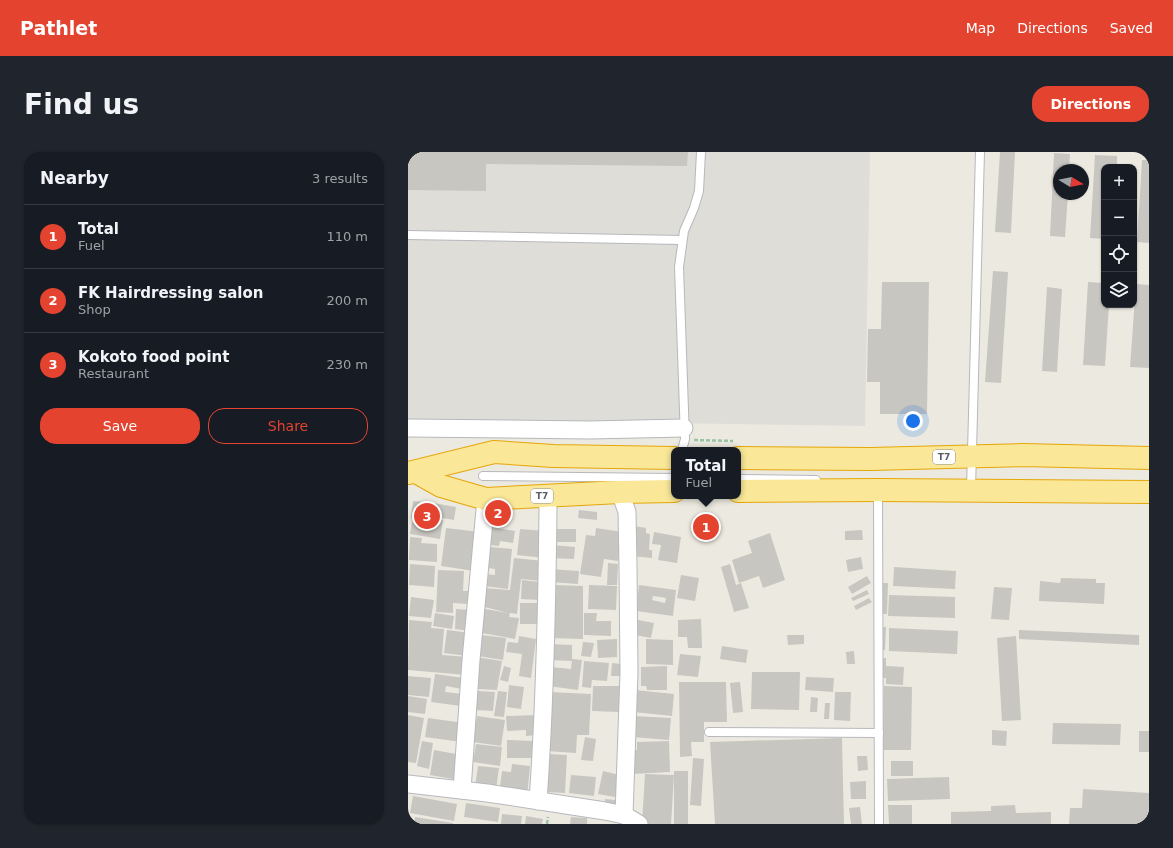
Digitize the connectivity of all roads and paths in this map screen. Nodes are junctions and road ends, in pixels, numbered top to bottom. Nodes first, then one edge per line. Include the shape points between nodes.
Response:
1 (701, 152) edge
2 (980, 152) edge
3 (408, 235) edge
4 (681, 240) junction
5 (408, 428) edge
6 (684, 428) junction
7 (682, 447) edge
8 (973, 456) junction
9 (468, 457) junction
10 (671, 458) edge
11 (741, 458) edge
12 (1149, 458) edge
13 (412, 473) edge
14 (484, 476) dead end
15 (671, 478) edge
16 (741, 479) edge
17 (825, 480) dead end
18 (972, 483) junction
19 (878, 490) junction
20 (671, 491) edge
21 (741, 491) edge
22 (620, 492) junction
23 (1149, 492) edge
24 (476, 496) junction
25 (546, 496) junction
26 (709, 732) dead end
27 (879, 733) junction
28 (408, 784) edge
29 (462, 790) junction
30 (538, 801) junction
31 (624, 815) junction
32 (639, 824) edge
33 (879, 824) edge

1 - 4 lane via 699,191
2 - 8 lane
3 - 4 lane
4 - 6 lane via 679,267
5 - 6 street
6 - 7 lane
8 - 11 highway, T7 via 870,459
8 - 12 highway, T7
8 - 18 lane
9 - 10 highway, T7 via 494,452 553,456
9 - 13 highway, T7
9 - 24 highway via 462,471
13 - 24 highway, T7 via 441,486
14 - 15 lane
16 - 17 lane
18 - 19 highway
18 - 23 highway
19 - 21 highway
19 - 27 lane
20 - 22 highway, T7
22 - 25 highway, T7
22 - 31 street via 627,512 628,566 629,681
24 - 25 highway, T7
24 - 29 street via 471,660
25 - 30 street via 547,614
26 - 27 lane
27 - 33 lane
28 - 29 street
29 - 30 street
30 - 31 street
31 - 32 street

